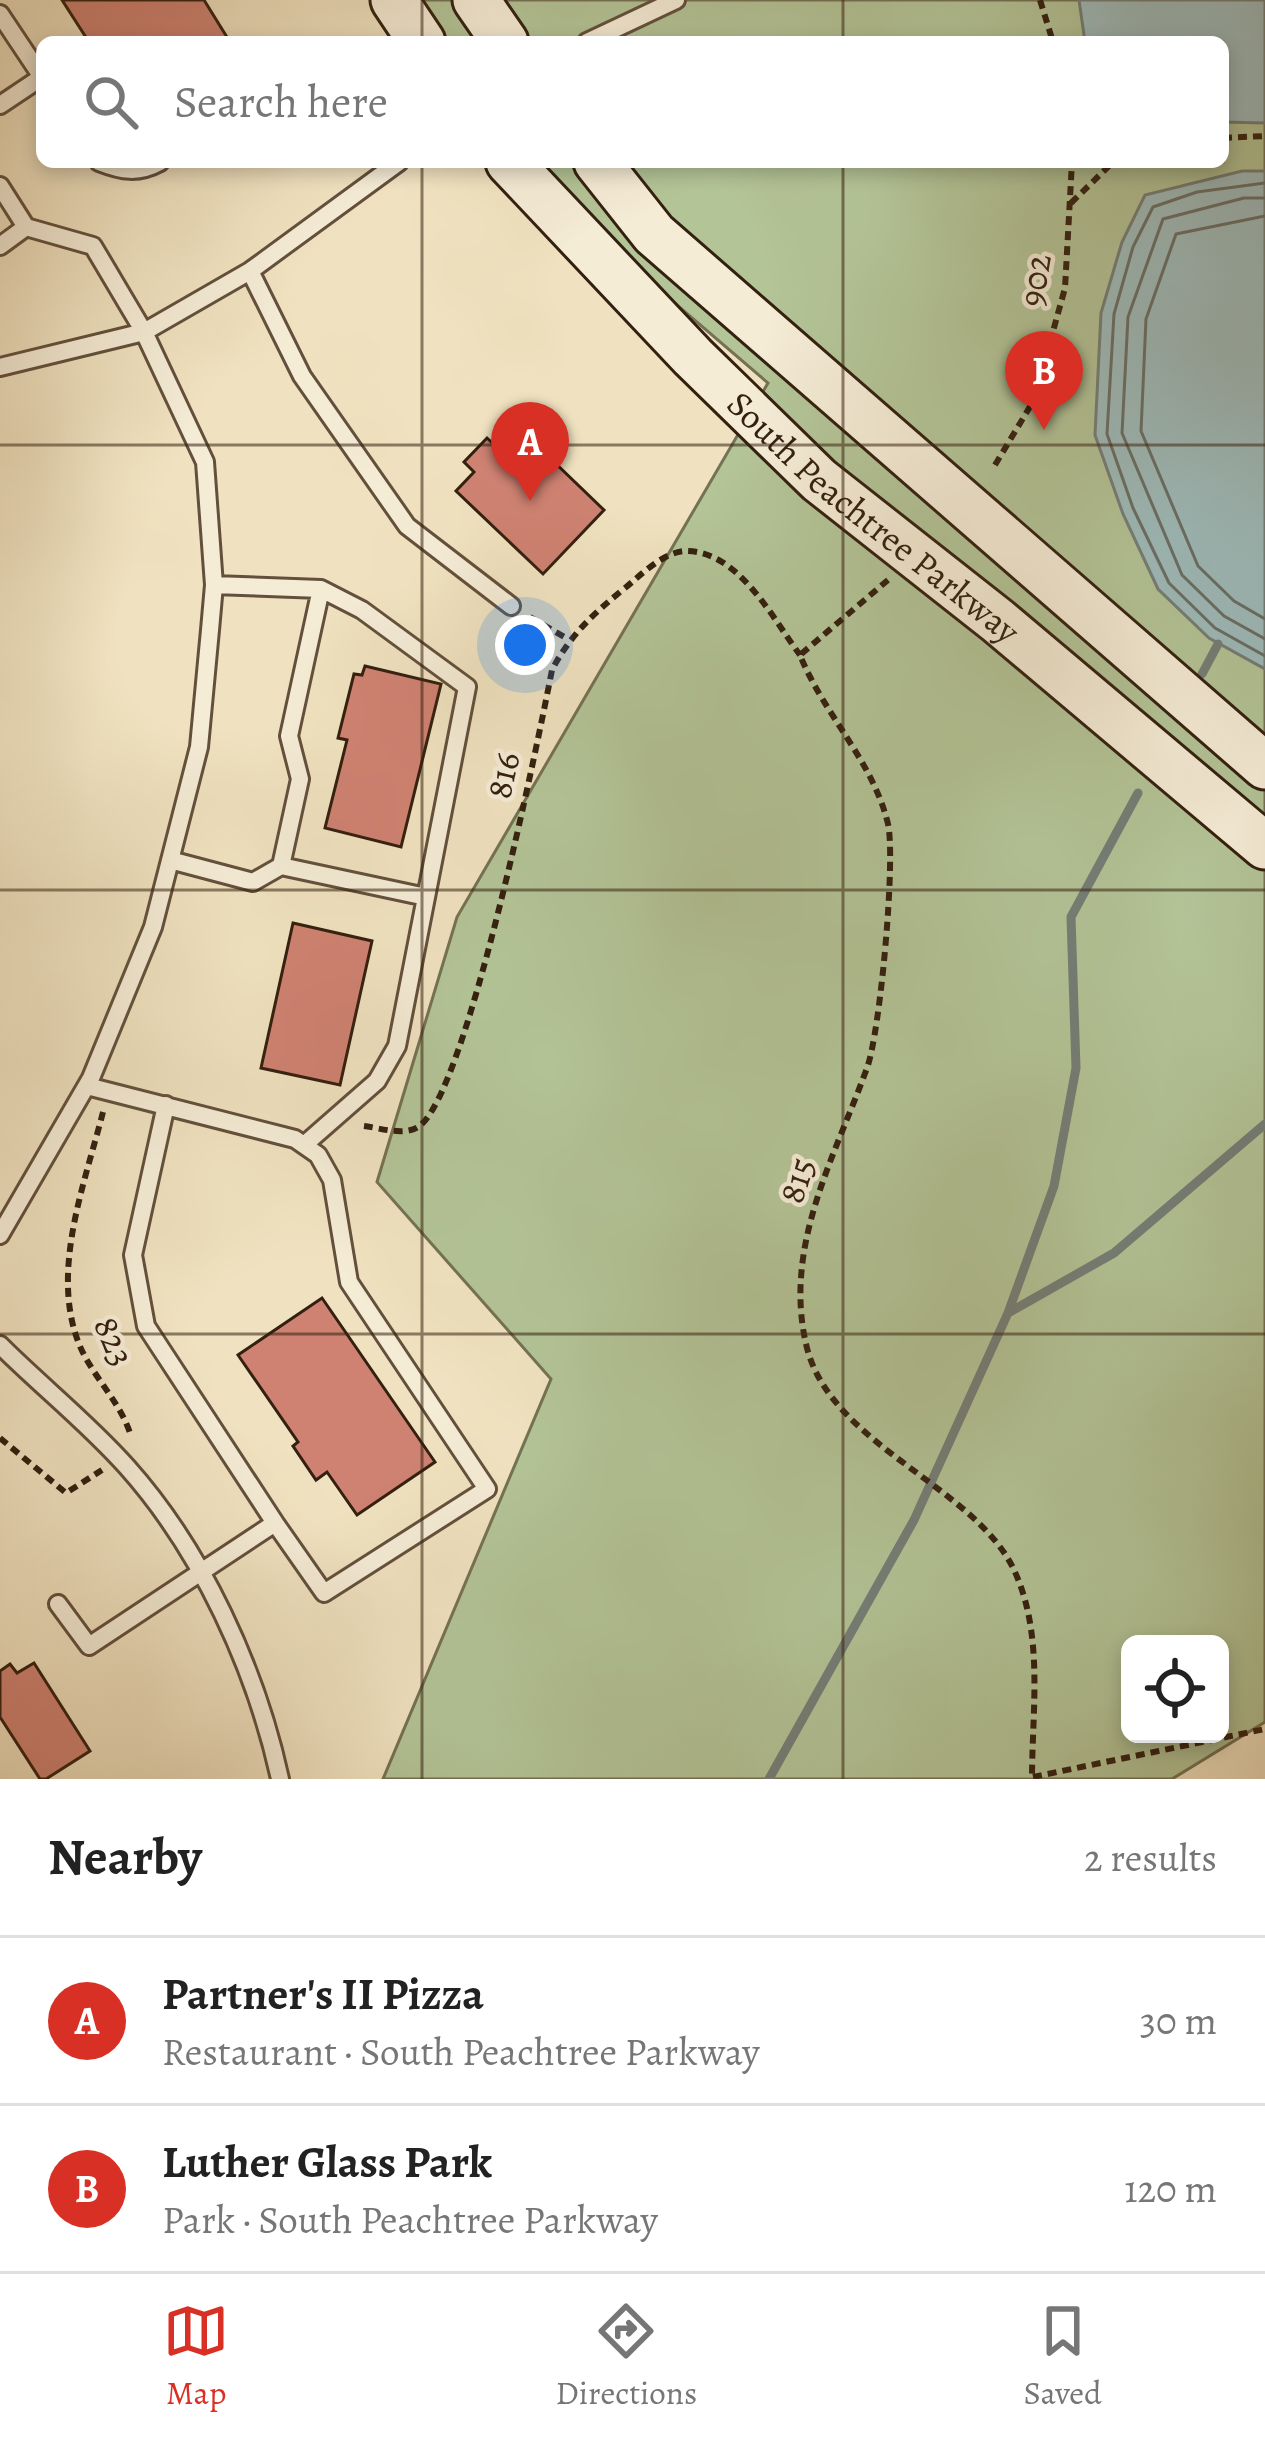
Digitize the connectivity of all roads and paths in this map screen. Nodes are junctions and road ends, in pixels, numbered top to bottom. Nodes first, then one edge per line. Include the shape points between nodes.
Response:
1 (394, 0) edge
2 (476, 0) edge
3 (676, 0) edge
4 (1040, 0) edge
5 (0, 14) edge
6 (418, 36) edge
7 (501, 36) edge
8 (600, 36) edge
9 (1052, 36) edge
10 (36, 68) edge
11 (36, 81) edge
12 (0, 105) edge
13 (1265, 136) edge
14 (1229, 138) edge
15 (391, 168) edge
16 (515, 168) edge
17 (602, 168) edge
18 (1072, 168) edge
19 (1107, 168) edge
20 (0, 186) edge
21 (1069, 206) junction
22 (26, 227) junction
23 (0, 246) edge
24 (250, 271) junction
25 (144, 332) junction
26 (0, 367) edge
27 (995, 465) dead end
28 (888, 580) dead end
29 (214, 585) junction
30 (321, 589) junction
31 (511, 606) joint
32 (568, 639) junction
33 (800, 656) junction
34 (1265, 766) edge
35 (1265, 846) edge
36 (170, 860) junction
37 (281, 866) junction
38 (426, 897) junction
39 (87, 1086) junction
40 (109, 1091) junction
41 (166, 1105) junction
42 (329, 1122) junction
43 (304, 1145) junction
44 (0, 1235) edge
45 (0, 1345) edge
46 (0, 1438) edge
47 (119, 1459) junction
48 (275, 1523) junction
49 (199, 1571) junction
50 (58, 1604) dead end
51 (1265, 1730) edge
52 (1032, 1778) edge
53 (280, 1779) edge

1 - 6 main road
2 - 7 main road
3 - 8 lane
4 - 9 path
5 - 10 lane
11 - 12 lane
13 - 14 path
15 - 24 lane
16 - 35 main road, South Peachtree Parkway via 819,480
17 - 34 main road, South Peachtree Parkway via 654,234
18 - 21 path, 902
19 - 21 path
20 - 22 lane
21 - 27 path, 902 via 1065,288 1034,400
22 - 23 lane
22 - 25 lane via 93,247
24 - 25 lane
24 - 31 lane via 302,376 407,526
25 - 26 lane
25 - 29 lane via 205,462
28 - 33 path
29 - 30 lane
29 - 36 lane via 199,747
30 - 37 lane via 289,736 300,779
30 - 38 lane via 467,688
31 - 32 path
32 - 33 path, 816 via 646,571 691,551 741,576
32 - 42 path, 816 via 552,670 485,966 437,1102 422,1125 406,1132
33 - 52 path, 815 via 819,703 873,783 888,825 890,867 870,1062 801,1252 808,1353 861,1426 1001,1544 1030,1614
36 - 37 lane via 253,882
36 - 39 lane via 153,927
37 - 38 lane
38 - 42 lane via 397,1046 377,1081
39 - 40 lane
39 - 44 lane
40 - 41 lane
40 - 47 path, 823 via 68,1261 77,1340 131,1435
41 - 43 lane
41 - 48 lane via 133,1256 146,1327
42 - 43 lane
43 - 48 lane via 332,1180 350,1282 487,1489 324,1593
45 - 47 lane
46 - 47 path via 66,1493
47 - 49 lane
48 - 49 lane
49 - 50 lane via 89,1646
49 - 53 lane via 258,1694
51 - 52 path

